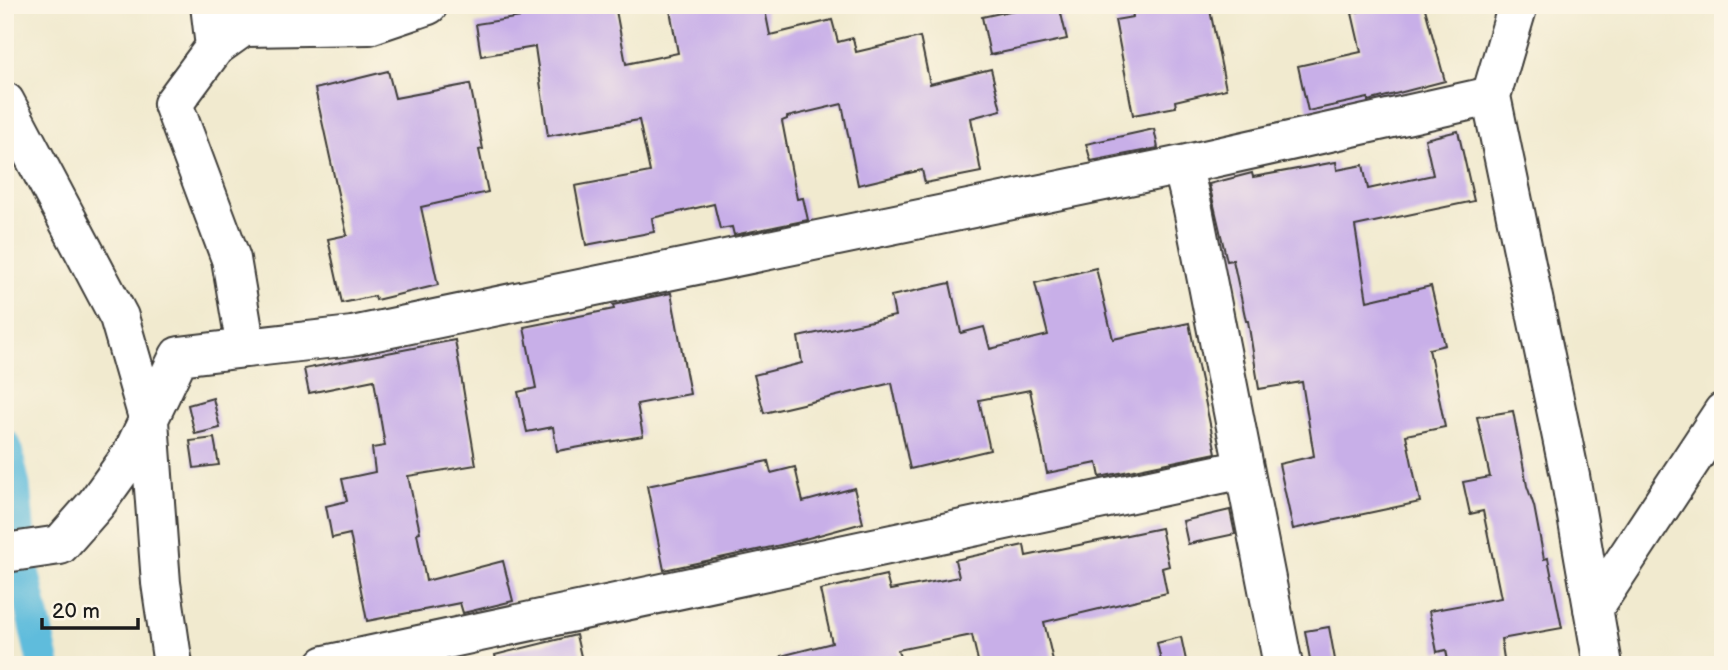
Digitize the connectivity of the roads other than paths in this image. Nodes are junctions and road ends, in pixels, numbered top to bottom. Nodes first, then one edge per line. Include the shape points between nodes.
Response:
1 (210, 5) edge
2 (428, 5) edge
3 (1518, 5) edge
4 (215, 47) junction
5 (1491, 96) junction
6 (5, 102) edge
7 (1182, 165) junction
8 (246, 348) junction
9 (1723, 412) edge
10 (149, 421) junction
11 (1244, 469) junction
12 (5, 553) edge
13 (1593, 609) junction
14 (173, 665) edge
15 (325, 665) edge
16 (1283, 665) edge
17 (1603, 665) edge

1 - 4 street
2 - 4 street via 369,25 243,27
3 - 5 street
4 - 8 street via 173,104 231,259
5 - 7 street
5 - 13 street
6 - 10 street via 119,317
7 - 8 street via 352,336
7 - 11 street
8 - 10 street via 179,356
9 - 13 street
10 - 12 street via 132,454 60,545
10 - 14 street
11 - 15 street
11 - 16 street
13 - 17 street

